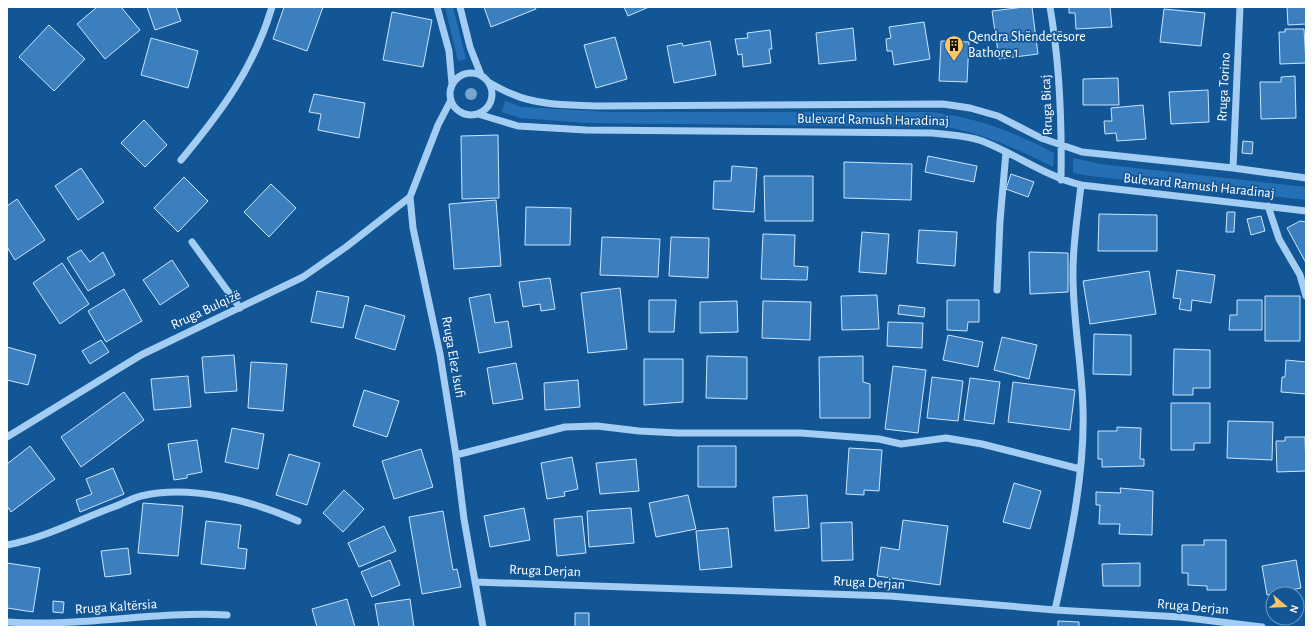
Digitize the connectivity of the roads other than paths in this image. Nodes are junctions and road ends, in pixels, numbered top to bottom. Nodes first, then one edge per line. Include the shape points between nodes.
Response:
1 (272, 7) edge
2 (437, 7) edge
3 (460, 7) edge
4 (1050, 7) edge
5 (1240, 7) edge
6 (481, 74) junction
7 (490, 83) junction
8 (452, 84) junction
9 (451, 100) junction
10 (478, 114) junction
11 (1062, 146) junction
12 (1006, 152) junction
13 (181, 160) dead end
14 (1233, 168) junction
15 (1306, 178) edge
16 (1061, 180) junction
17 (1081, 185) junction
18 (410, 197) junction
19 (1268, 206) junction
20 (1306, 211) edge
21 (192, 242) dead end
22 (997, 290) dead end
23 (1306, 296) edge
24 (240, 308) junction
25 (7, 437) edge
26 (456, 455) junction
27 (1080, 469) junction
28 (298, 521) dead end
29 (7, 545) edge
30 (475, 582) junction
31 (1055, 610) junction
32 (227, 615) dead end
33 (7, 622) edge
34 (483, 627) edge
35 (1262, 627) edge

1 - 13 street via 247,71 215,119
2 - 8 street via 449,51
3 - 6 street, Bulevard Ramush Haradinaj via 470,47
4 - 11 street, Rruga Bicaj via 1061,92
5 - 14 street, Rruga Torino
6 - 7 street, Bulevard Ramush Haradinaj
6 - 8 street via 474,72 461,75
7 - 10 street via 491,101 484,111
7 - 11 street, Bulevard Ramush Haradinaj via 512,95 526,99 588,106 943,104 998,116
8 - 9 street
9 - 10 street, Bulevard Ramush Haradinaj via 459,111 465,114
9 - 18 street, Rruga Elez Isufi via 438,125
10 - 12 street, Bulevard Ramush Haradinaj via 518,126 586,130 932,133 980,140
11 - 14 street, Bulevard Ramush Haradinaj via 1091,154
11 - 16 street, Rruga Bicaj
12 - 16 street, Bulevard Ramush Haradinaj
12 - 22 street
14 - 15 street, Bulevard Ramush Haradinaj
16 - 17 street, Bulevard Ramush Haradinaj
17 - 19 street, Bulevard Ramush Haradinaj
17 - 27 street via 1073,270 1076,338 1084,409
18 - 24 street, Rruga Bulqizë via 303,277
18 - 26 street, Rruga Elez Isufi via 413,228 440,354
19 - 20 street, Bulevard Ramush Haradinaj
19 - 23 street via 1279,239 1300,275
21 - 24 street
24 - 25 street, Rruga Bulqizë via 142,355
26 - 27 street via 565,427 597,426 678,433 801,433 879,439 901,444 946,438 982,444
26 - 30 street, Rruga Elez Isufi
27 - 31 street via 1071,535
28 - 29 street via 244,502 210,494 179,492 142,496 67,526 20,543
30 - 31 street, Rruga Derjan via 890,596
30 - 34 street, Rruga Elez Isufi
31 - 35 street, Rruga Derjan via 1180,617
32 - 33 street, Rruga Kaltërsia via 43,624

